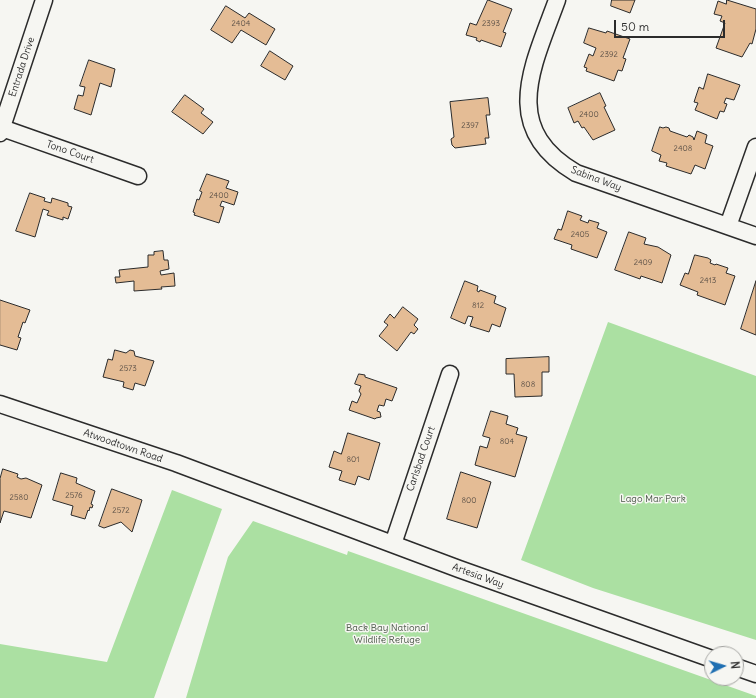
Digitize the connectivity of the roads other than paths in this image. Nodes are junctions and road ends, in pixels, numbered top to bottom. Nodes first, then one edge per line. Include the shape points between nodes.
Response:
1 (44, 0) edge
2 (557, 0) edge
3 (1, 131) edge
4 (756, 147) edge
5 (138, 176) dead end
6 (728, 226) junction
7 (756, 236) edge
8 (450, 374) dead end
9 (0, 404) edge
10 (245, 490) joint
11 (393, 544) junction
12 (704, 656) edge
13 (744, 670) edge
14 (756, 674) edge

1 - 3 street, Entrada Drive
2 - 6 street, Sabina Way via 534,62 528,102 531,122 549,154 576,173
3 - 5 street, Tono Court
4 - 6 street
6 - 7 street, Sabina Way
8 - 11 street, Carlsbad Court
9 - 10 street, Atwoodtown Road via 176,463
10 - 11 street, Artesia Way
11 - 12 street, Artesia Way
13 - 14 street

